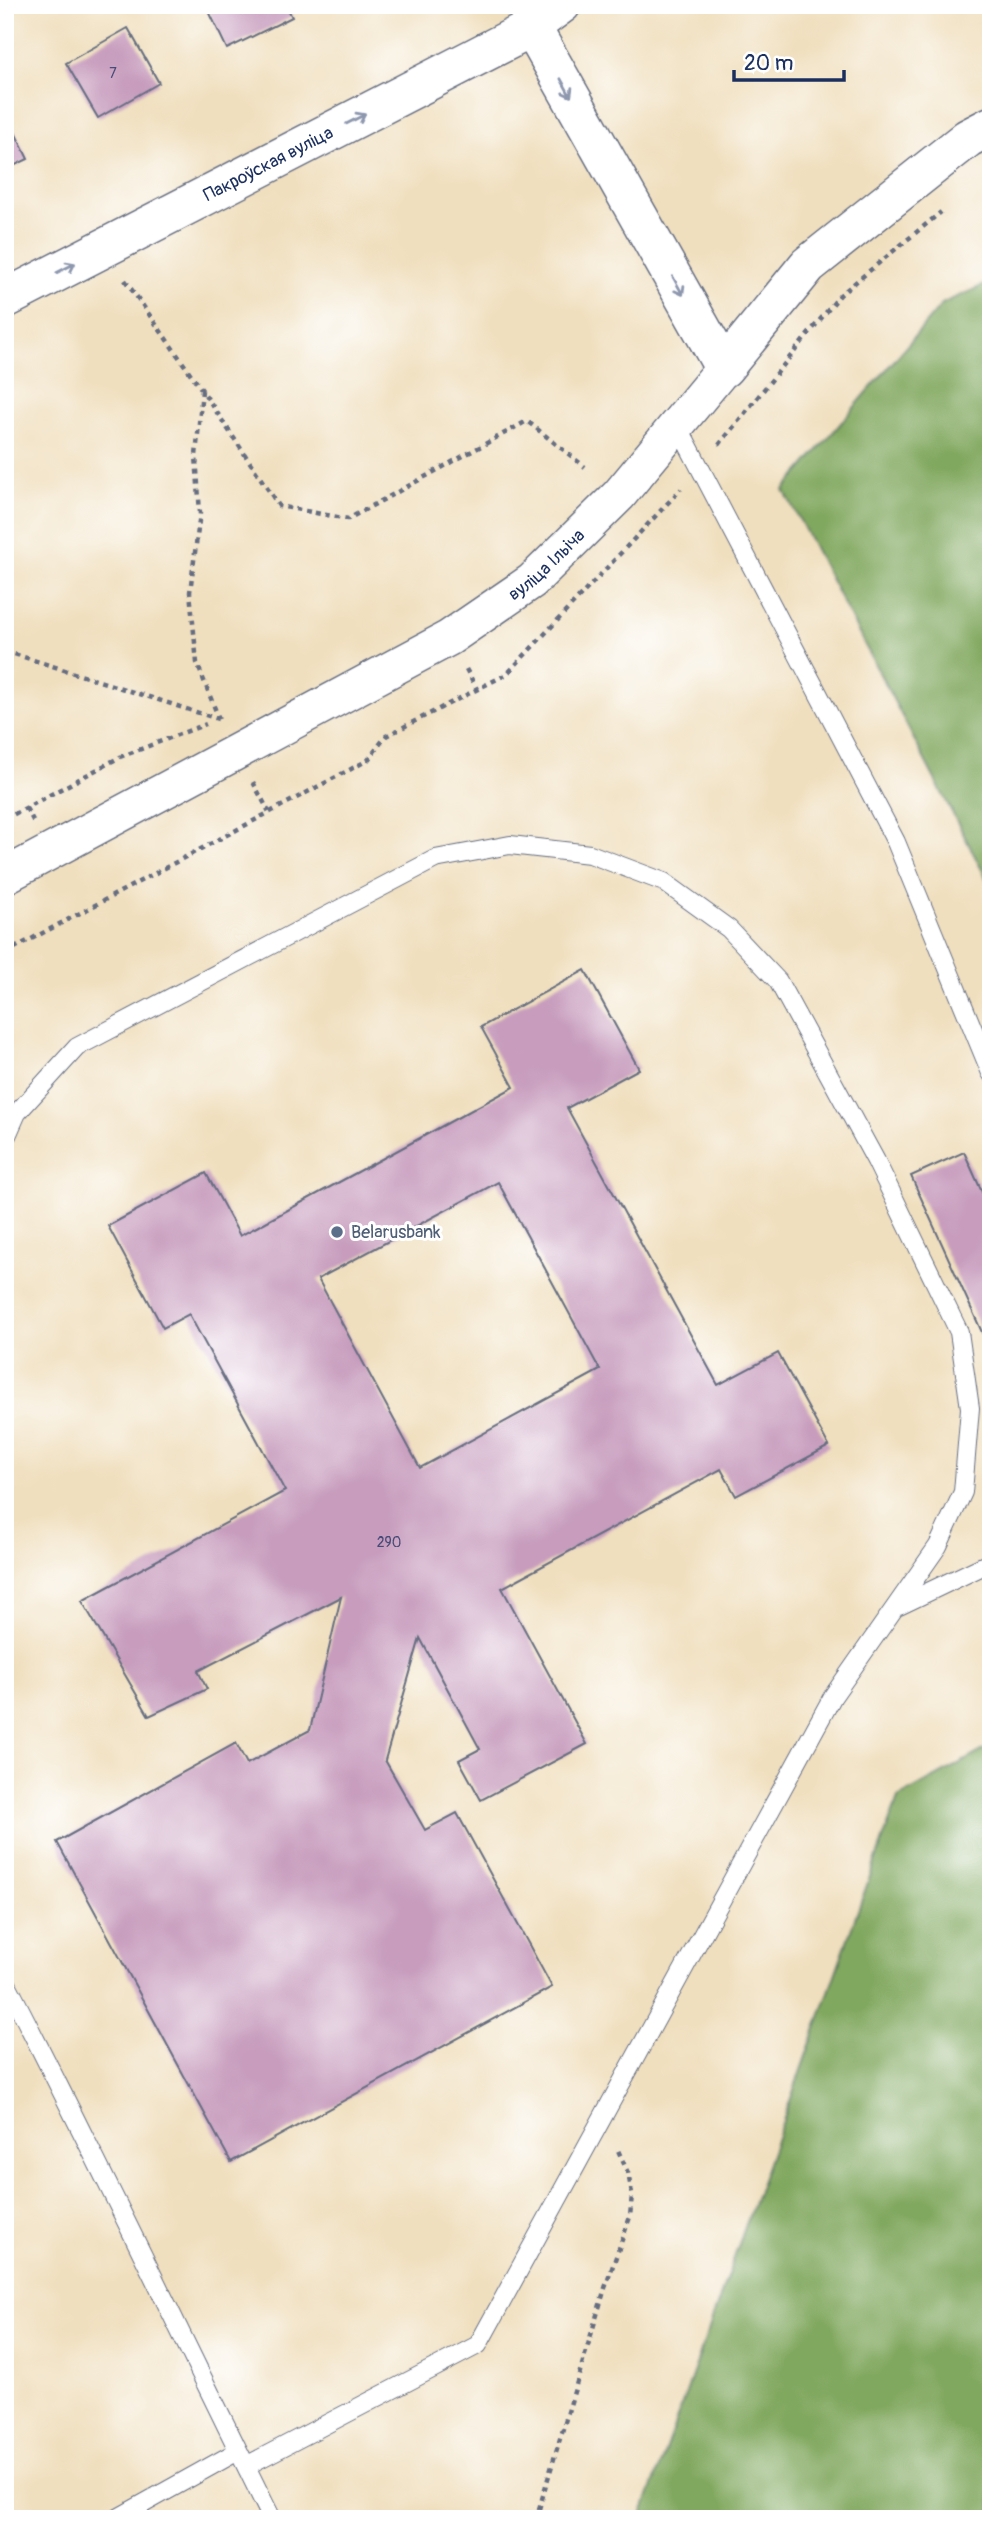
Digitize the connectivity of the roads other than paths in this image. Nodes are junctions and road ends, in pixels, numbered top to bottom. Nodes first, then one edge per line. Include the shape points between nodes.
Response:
1 (563, 5) edge
2 (532, 28) junction
3 (991, 126) edge
4 (5, 299) edge
5 (724, 368) junction
6 (678, 426) junction
7 (5, 876) edge
8 (991, 1073) edge
9 (5, 1140) edge
10 (991, 1562) edge
11 (898, 1606) junction
12 (5, 1979) edge
13 (242, 2458) junction
14 (116, 2519) edge
15 (272, 2519) edge

1 - 2 street, Пакроўская вуліца
4 -> 2 street, Пакроўская вуліца
2 -> 5 street
3 - 5 street, вуліца Ільіча via 968,138 808,265
5 - 6 street, вуліца Ільіча
6 - 7 street, вуліца Ільіча via 619,495 532,581 449,639
6 - 8 lane via 896,842
9 - 11 lane via 17,1113 77,1047 435,859 510,845 590,854 664,882 729,929 778,981 876,1161 959,1332 970,1408 963,1492 938,1546
10 - 11 lane
11 - 13 lane via 833,1696 478,2344
12 - 13 lane
13 - 14 lane
13 - 15 lane

